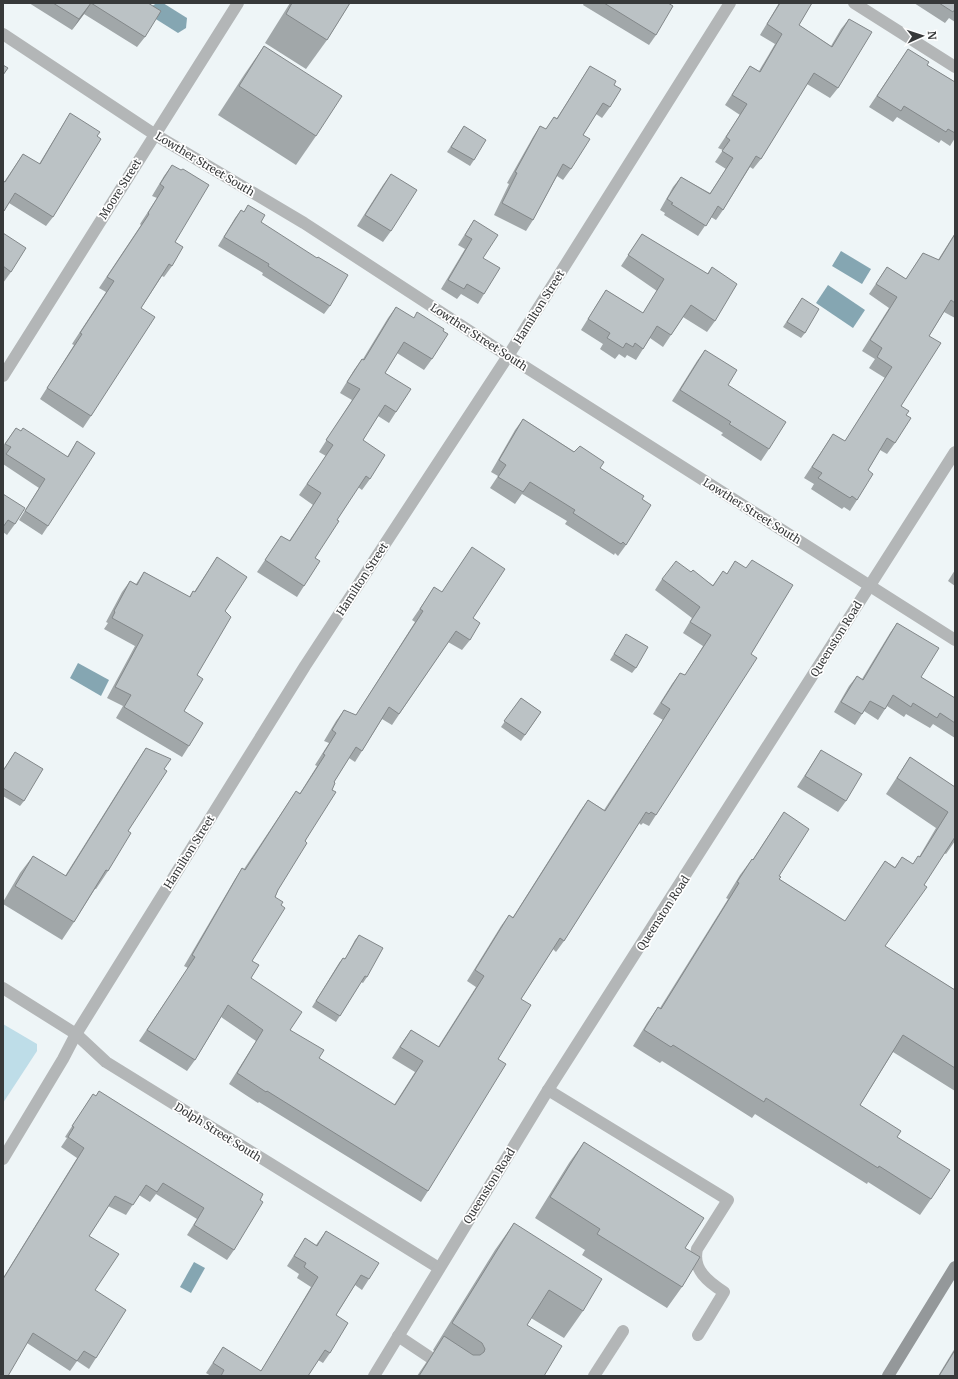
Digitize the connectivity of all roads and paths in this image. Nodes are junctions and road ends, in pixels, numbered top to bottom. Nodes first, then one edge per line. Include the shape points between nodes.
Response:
1 (238, 3) edge
2 (730, 3) edge
3 (854, 3) edge
4 (3, 34) edge
5 (955, 67) edge
6 (154, 134) junction
7 (508, 356) junction
8 (3, 376) edge
9 (955, 452) edge
10 (869, 585) junction
11 (955, 640) edge
12 (3, 988) edge
13 (76, 1034) junction
14 (548, 1090) junction
15 (3, 1159) edge
16 (955, 1267) edge
17 (439, 1268) junction
18 (623, 1331) dead end
19 (698, 1335) dead end
20 (398, 1336) junction
21 (374, 1376) edge
22 (458, 1376) edge
23 (594, 1376) edge
24 (888, 1376) edge

1 - 6 street, Moore Street
2 - 7 street, Hamilton Street
3 - 5 street
4 - 6 street, Lowther Street South
6 - 7 street, Lowther Street South via 304,223
6 - 8 street, Moore Street
7 - 10 street, Lowther Street South
7 - 13 street, Hamilton Street via 305,666
9 - 10 street, Queenston Road
10 - 11 street, Lowther Street South
10 - 14 street, Queenston Road via 684,880
12 - 13 street, Dolph Street South
13 - 15 street, Hamilton Street
13 - 17 street, Dolph Street South via 106,1062
14 - 17 street, Queenston Road
14 - 19 street via 728,1200 697,1249 699,1269 712,1285 724,1292
16 - 24 main road
17 - 20 street, Queenston Road
18 - 23 street
20 - 21 street, Queenston Road
20 - 22 street

